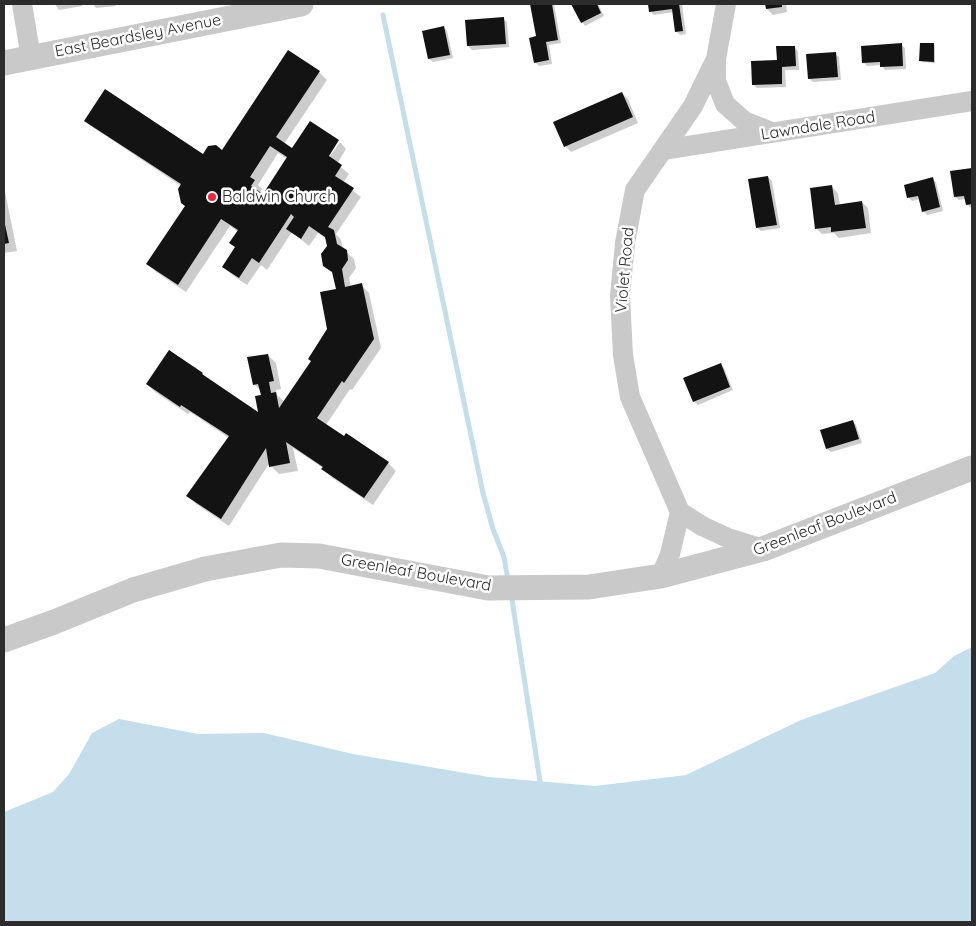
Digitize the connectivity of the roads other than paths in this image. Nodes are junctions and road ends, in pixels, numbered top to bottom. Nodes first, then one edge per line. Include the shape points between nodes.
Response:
1 (22, 4) edge
2 (301, 4) edge
3 (726, 4) edge
4 (31, 58) junction
5 (716, 59) junction
6 (4, 63) edge
7 (972, 101) edge
8 (774, 133) junction
9 (663, 150) junction
10 (972, 468) edge
11 (680, 512) junction
12 (763, 549) junction
13 (661, 576) junction
14 (4, 640) edge

1 - 4 street
2 - 4 street, East Beardsley Avenue
3 - 5 street, Violet Road
4 - 6 street, East Beardsley Avenue
5 - 8 street via 716,81 725,104 744,121
5 - 9 street, Violet Road via 693,106
7 - 8 street, Lawndale Road
8 - 9 street, Lawndale Road
9 - 11 street, Violet Road via 634,190 620,296 622,355 630,397
10 - 12 street, Greenleaf Boulevard
11 - 12 street via 728,538
11 - 13 street
12 - 13 street, Greenleaf Boulevard
13 - 14 street, Greenleaf Boulevard via 589,587 488,588 319,556 281,555 205,569 133,590

